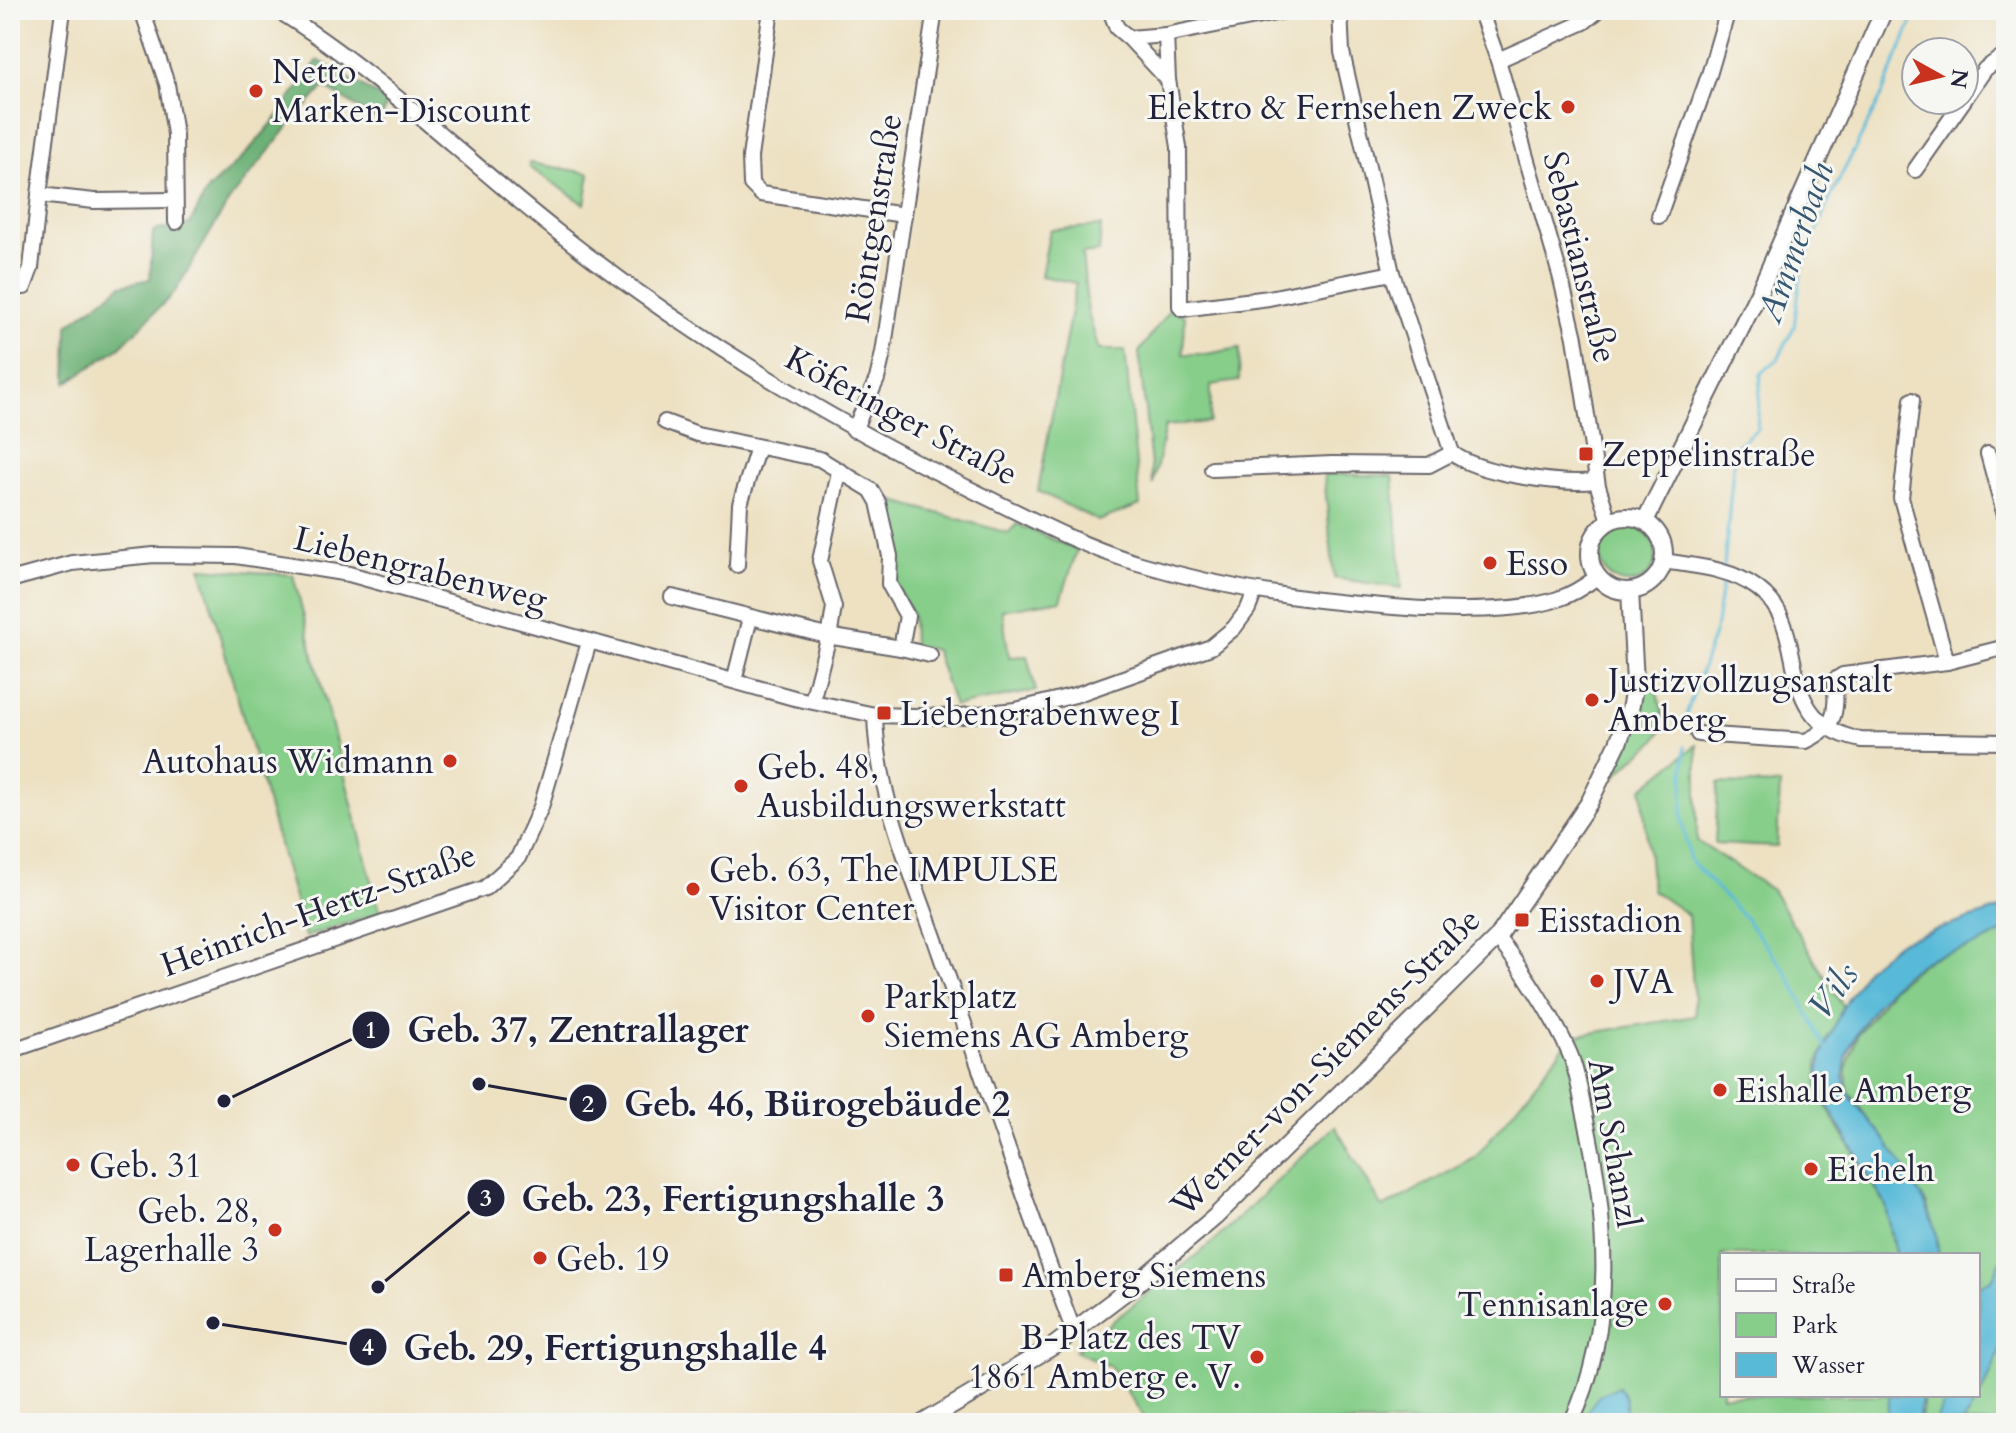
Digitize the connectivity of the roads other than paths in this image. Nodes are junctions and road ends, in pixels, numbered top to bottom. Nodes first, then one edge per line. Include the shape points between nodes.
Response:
1 (63, 10) edge
2 (142, 10) edge
3 (277, 10) edge
4 (771, 10) edge
5 (935, 10) edge
6 (1110, 10) edge
7 (1290, 10) edge
8 (1340, 10) edge
9 (1480, 10) edge
10 (1599, 10) edge
11 (1728, 10) edge
12 (1884, 10) edge
13 (1166, 35) junction
14 (1129, 38) junction
15 (2006, 54) edge
16 (1498, 60) junction
17 (1980, 76) edge
18 (1168, 80) junction
19 (1953, 116) edge
20 (1915, 170) dead end
21 (39, 195) junction
22 (175, 200) junction
23 (904, 215) junction
24 (1659, 216) dead end
25 (176, 222) dead end
26 (1392, 273) junction
27 (10, 287) edge
28 (1912, 400) dead end
29 (665, 422) dead end
30 (854, 430) junction
31 (758, 447) junction
32 (1452, 453) junction
33 (1988, 454) dead end
34 (1212, 469) dead end
35 (839, 472) junction
36 (1596, 481) junction
37 (2006, 520) edge
38 (1609, 521) junction
39 (1645, 521) junction
40 (1663, 561) junction
41 (737, 565) dead end
42 (1597, 577) junction
43 (10, 580) edge
44 (1255, 591) junction
45 (1630, 591) junction
46 (672, 597) dead end
47 (750, 618) junction
48 (827, 636) junction
49 (589, 642) junction
50 (2006, 647) edge
51 (901, 648) junction
52 (930, 655) dead end
53 (1947, 662) junction
54 (734, 681) junction
55 (812, 701) junction
56 (875, 715) junction
57 (1827, 727) junction
58 (1698, 734) dead end
59 (2006, 742) edge
60 (1497, 938) junction
61 (10, 1051) edge
62 (1074, 1332) junction
63 (923, 1423) edge
64 (1571, 1423) edge

1 - 21 street
2 - 22 street via 167,84 175,134
3 - 30 street, Köferinger Straße via 352,60 573,244 709,342
4 - 23 street via 750,157 751,184 761,194
5 - 23 street, Röntgenstraße
6 - 14 street via 1117,28
7 - 13 street
8 - 26 street via 1342,52
9 - 16 street, Sebastianstraße
10 - 16 street via 1584,22
11 - 24 street
12 - 39 main road via 1760,290
13 - 14 street
13 - 18 street
14 - 18 street
15 - 17 street
16 - 36 street, Sebastianstraße via 1575,338
18 - 26 street via 1179,147 1182,309
19 - 20 street
21 - 22 street
21 - 27 street via 31,268 24,287
22 - 25 street
23 - 30 street, Röntgenstraße via 877,379
26 - 32 street
28 - 53 street via 1901,498
29 - 31 street
30 - 44 street, Köferinger Straße via 1107,552
31 - 35 street via 820,459
31 - 41 street via 740,504
32 - 34 street via 1429,465
32 - 36 street via 1471,464 1542,480
33 - 37 street
35 - 48 street via 820,561 834,607
35 - 51 street via 871,490 878,502 890,556 889,584 907,616
36 - 38 street, Sebastianstraße
38 - 39 main road
38 - 42 main road via 1590,547
39 - 40 main road via 1662,542
40 - 45 main road via 1652,582
40 - 57 street via 1739,577 1766,594 1785,625 1807,706
42 - 44 street, Köferinger Straße via 1558,599 1501,607 1395,607
42 - 45 main road
43 - 49 street, Liebengrabenweg via 72,563 154,555 236,556 349,574
44 - 56 street, Liebengrabenweg via 1234,628 1211,647 1075,695 1016,710 952,717
45 - 60 main road, Werner-von-Siemens-Straße via 1635,682 1618,743 1589,803
46 - 47 street
47 - 48 street
47 - 54 street
48 - 51 street
48 - 55 street
49 - 54 street, Liebengrabenweg
49 - 61 street, Heinrich-Hertz-Straße via 541,807 518,858 485,888
50 - 53 street
51 - 52 street
53 - 57 street via 1843,675 1835,680 1836,707
54 - 55 street, Liebengrabenweg
55 - 56 street, Liebengrabenweg
56 - 62 street via 897,827
57 - 58 street via 1806,741
57 - 59 street via 1861,740
60 - 62 main road, Werner-von-Siemens-Straße via 1215,1217
60 - 64 street, Am Schanzl via 1571,1054 1598,1179 1604,1237 1602,1296 1592,1367
62 - 63 main road, Werner-von-Siemens-Straße

